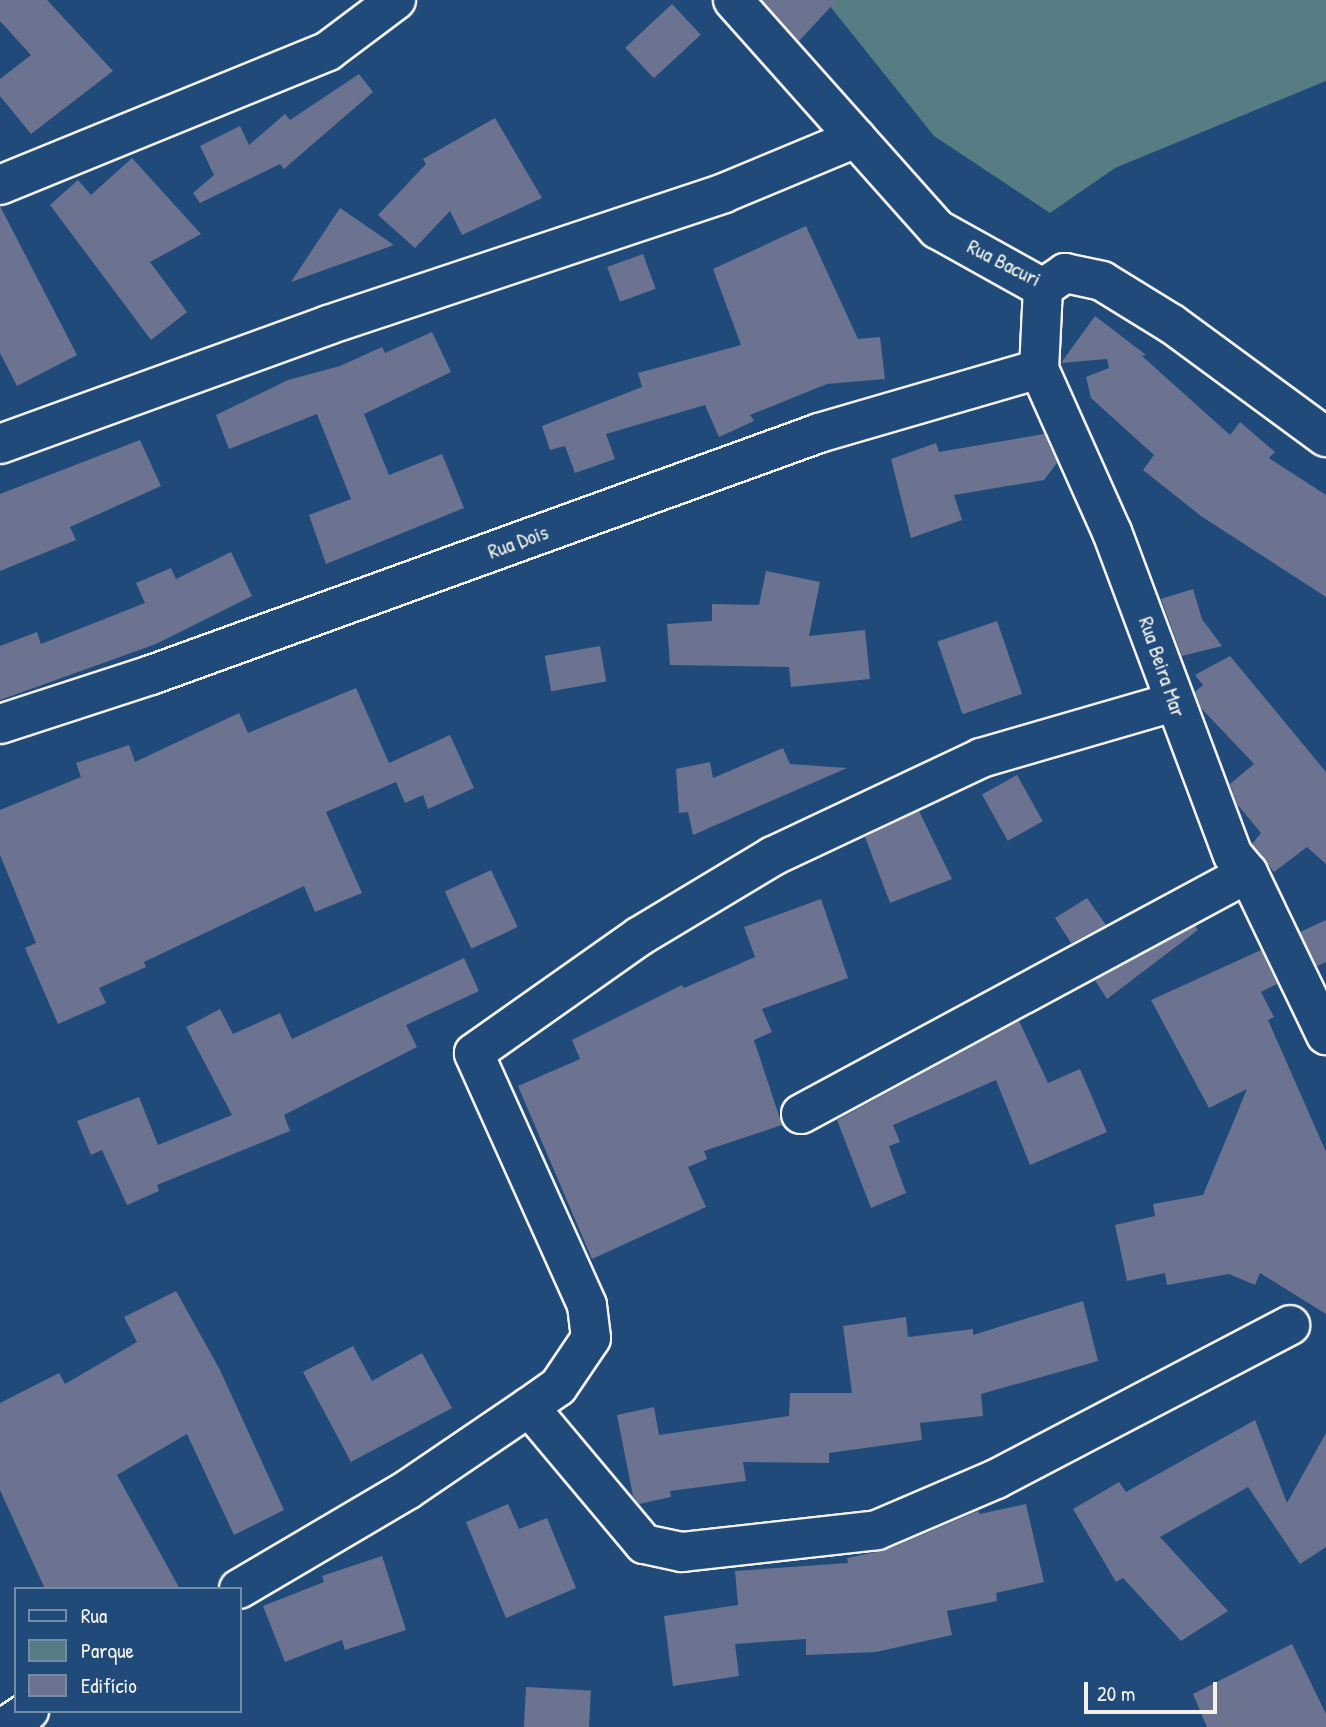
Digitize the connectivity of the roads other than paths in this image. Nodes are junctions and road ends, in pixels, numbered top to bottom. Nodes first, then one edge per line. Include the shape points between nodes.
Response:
1 (396, 0) edge
2 (733, 0) edge
3 (856, 138) junction
4 (0, 185) edge
5 (1044, 288) junction
6 (1039, 369) junction
7 (1326, 437) edge
8 (0, 444) edge
9 (1174, 702) junction
10 (0, 724) edge
11 (1248, 873) junction
12 (1326, 1035) edge
13 (801, 1114) dead end
14 (1290, 1325) dead end
15 (529, 1407) junction
16 (242, 1587) edge
17 (26, 1713) edge
18 (5, 1727) edge

1 - 4 street via 328,51
2 - 3 street, Rua Bacuri
3 - 5 street, Rua Bacuri via 937,229
3 - 8 street via 724,193 328,325
5 - 6 street, Rua Beira Mar
5 - 7 street, Rua Bacuri via 1065,272 1102,281 1172,324
6 - 9 street, Rua Beira Mar via 1112,532
6 - 10 street, Rua Dois via 819,433 151,675
9 - 11 street, Rua Beira Mar via 1233,855
9 - 15 street via 981,758 773,856 640,936 474,1053 587,1306 592,1338 558,1387
11 - 12 street, Rua Beira Mar
11 - 13 street
14 - 15 street via 996,1479 877,1530 682,1552 644,1544
15 - 16 street via 407,1490
17 - 18 street

